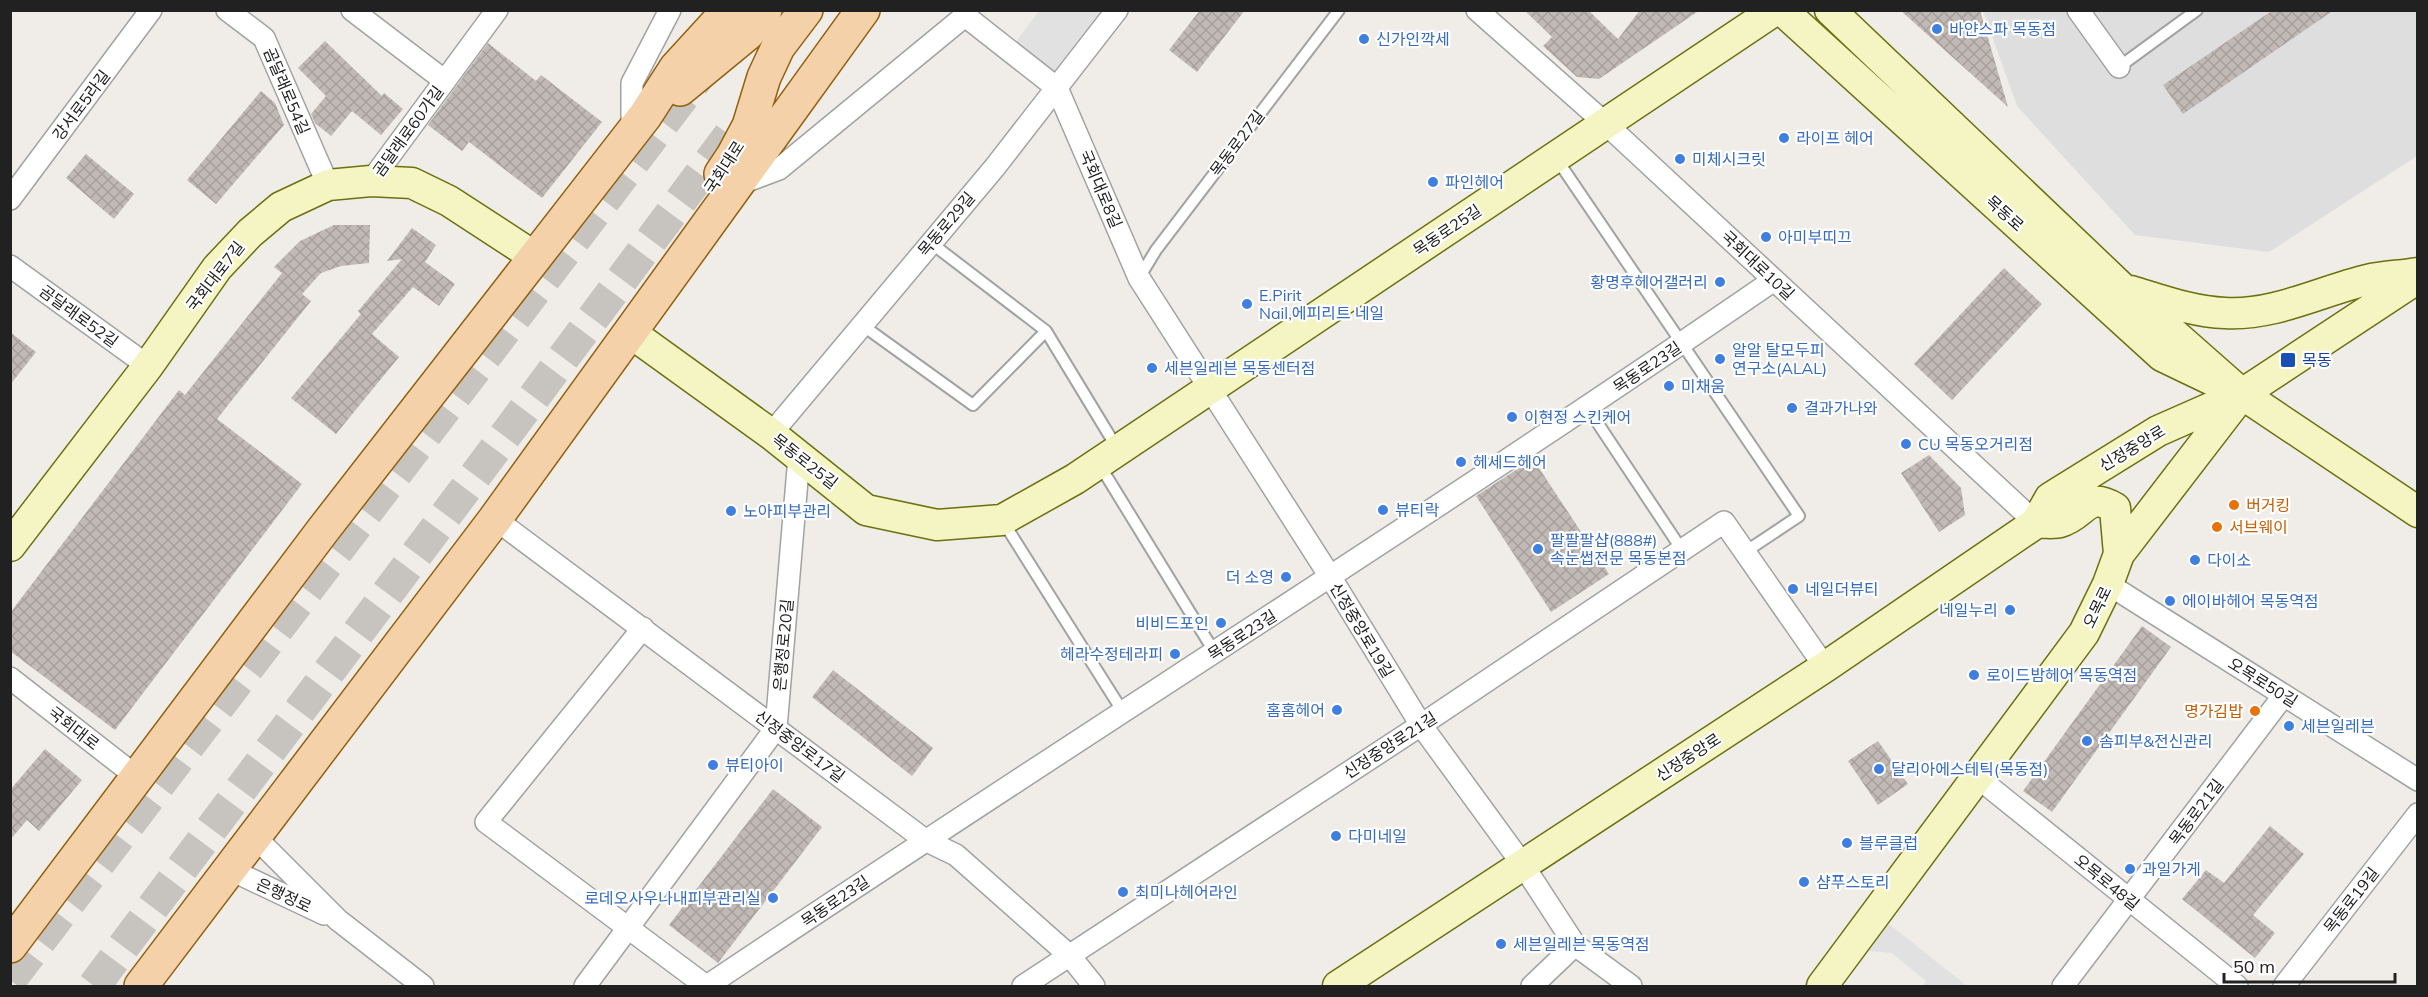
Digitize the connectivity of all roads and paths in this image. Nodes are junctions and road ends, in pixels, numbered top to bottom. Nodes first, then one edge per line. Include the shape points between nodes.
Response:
1 (151, 10) edge
2 (227, 10) edge
3 (352, 10) edge
4 (497, 10) edge
5 (670, 10) edge
6 (729, 10) edge
7 (765, 10) edge
8 (806, 10) edge
9 (863, 10) edge
10 (1117, 10) edge
11 (1339, 10) edge
12 (1477, 10) edge
13 (1775, 10) edge
14 (1782, 10) edge
15 (1830, 10) edge
16 (2078, 10) edge
17 (2197, 10) edge
18 (966, 13) edge
19 (2119, 67) joint
20 (445, 81) junction
21 (1057, 88) junction
22 (639, 124) junction
23 (1606, 124) junction
24 (1556, 157) junction
25 (371, 181) junction
26 (738, 184) junction
27 (328, 185) junction
28 (10, 199) edge
29 (931, 243) junction
30 (535, 257) junction
31 (10, 266) edge
32 (2418, 273) edge
33 (1139, 278) junction
34 (2418, 278) edge
35 (1774, 280) junction
36 (2123, 289) junction
37 (862, 325) junction
38 (635, 328) junction
39 (1046, 331) junction
40 (1683, 343) junction
41 (148, 366) junction
42 (1209, 389) junction
43 (2242, 394) junction
44 (1587, 407) junction
45 (771, 434) junction
46 (799, 457) junction
47 (1108, 457) junction
48 (2418, 512) edge
49 (495, 519) junction
50 (1002, 520) junction
51 (2036, 523) junction
52 (10, 546) edge
53 (1682, 550) junction
54 (1745, 552) junction
55 (2119, 554) junction
56 (1331, 578) junction
57 (2108, 584) junction
58 (642, 628) junction
59 (1215, 653) junction
60 (1825, 667) junction
61 (10, 678) edge
62 (2284, 695) junction
63 (1123, 712) junction
64 (1421, 725) junction
65 (776, 728) junction
66 (137, 777) junction
67 (1977, 777) junction
68 (2418, 780) edge
69 (2418, 814) edge
70 (254, 836) junction
71 (925, 840) junction
72 (1523, 865) junction
73 (229, 869) junction
74 (2130, 900) junction
75 (338, 920) junction
76 (627, 928) junction
77 (1575, 945) junction
78 (10, 946) edge
79 (1070, 956) junction
80 (141, 987) edge
81 (423, 987) edge
82 (585, 987) edge
83 (707, 987) edge
84 (1023, 987) edge
85 (1094, 987) edge
86 (1338, 987) edge
87 (1532, 987) edge
88 (1631, 987) edge
89 (1822, 987) edge
90 (2063, 987) edge
91 (2237, 987) edge
92 (2284, 987) edge

1 - 28 street, 강서로5라길
2 - 27 street, 곰달래로54길 via 264,38
3 - 20 street, 곰달래로60가길
4 - 20 street, 곰달래로60가길
5 - 22 street via 632,83
6 - 22 main road via 676,68
7 - 22 main road via 748,33
8 - 38 main road, 국회대로 via 778,47 734,156 673,241
9 - 26 main road
10 - 21 street, 목동로29길
11 - 33 lane, 목동로27길 via 1156,250
12 - 23 street, 국회대로10길
13 - 23 street, 목동로25길
14 - 43 street, 목동로 via 2162,356
15 - 36 street, 목동로
16 - 19 street
17 - 19 lane
18 - 21 street, 국회대로8길
18 - 26 street via 779,169
20 - 25 street, 곰달래로60가길
21 - 29 street, 목동로29길
21 - 33 street, 국회대로8길
22 - 30 main road
23 - 24 street, 목동로25길
23 - 35 street, 국회대로10길
24 - 40 lane
24 - 42 street, 목동로25길
25 - 27 street, 국회대로7길
25 - 30 street, 국회대로7길 via 412,183 449,201
26 - 38 main road
27 - 41 street, 국회대로7길 via 281,207 250,233 217,268
29 - 37 street, 목동로29길
29 - 39 lane
30 - 66 main road
31 - 41 street, 곰달래로52길
32 - 36 street via 2368,280 2249,313 2224,314 2191,308
33 - 42 street, 국회대로8길
34 - 43 street, 오목로
35 - 40 street, 목동로23길
35 - 51 street, 국회대로10길
36 - 43 street, 목동로
37 - 39 lane via 973,405
37 - 45 street, 목동로29길
38 - 45 street, 목동로25길
38 - 49 main road
39 - 47 lane
40 - 44 street, 목동로23길
40 - 54 lane via 1799,516
41 - 52 street, 국회대로7길
42 - 47 street, 목동로25길
42 - 56 street, 신정중앙로19길
43 - 48 street, 목동로
43 - 51 street, 신정중앙로 via 2158,431 2109,461 2050,498
43 - 55 street, 오목로
44 - 53 lane
44 - 56 street, 목동로23길
45 - 46 street, 목동로25길
46 - 50 street, 목동로25길 via 867,510 937,525
46 - 65 street, 은행정로20길
47 - 50 street, 목동로25길
47 - 59 lane
49 - 58 street, 신정중앙로17길
49 - 70 main road
50 - 63 lane
51 - 55 street, 신정중앙로 via 2060,522 2092,501 2104,501 2115,508
51 - 60 street, 신정중앙로
53 - 54 street, 신정중앙로21길 via 1724,522
53 - 64 street, 신정중앙로21길
54 - 60 street, 신정중앙로21길
55 - 57 street, 오목로
56 - 59 street, 목동로23길
56 - 64 street, 신정중앙로19길
57 - 62 street, 오목로50길
57 - 67 street, 오목로 via 2084,633
58 - 65 street, 신정중앙로17길
58 - 76 street via 486,822
59 - 63 street, 목동로23길
60 - 72 street, 신정중앙로
61 - 66 street, 국회대로
62 - 68 street, 오목로50길
62 - 74 street, 목동로21길
63 - 71 street, 목동로23길
64 - 72 street, 신정중앙로19길
64 - 79 street, 신정중앙로21길
65 - 71 street, 신정중앙로17길
65 - 76 street
66 - 78 main road
67 - 74 street, 오목로48길
67 - 89 street, 오목로
69 - 92 street, 목동로19길
70 - 73 main road
70 - 75 street, 은행정로
71 - 79 street, 신정중앙로17길 via 956,855
71 - 83 street, 목동로23길
72 - 77 street, 신정중앙로19길
72 - 86 street, 신정중앙로
73 - 75 street, 은행정로
73 - 80 main road
74 - 90 street, 목동로21길
74 - 91 street, 오목로48길
75 - 81 street, 은행정로
76 - 82 street
76 - 83 street, 목동로23길
77 - 87 street
77 - 88 street
79 - 84 street, 신정중앙로21길
79 - 85 street, 신정중앙로17길

